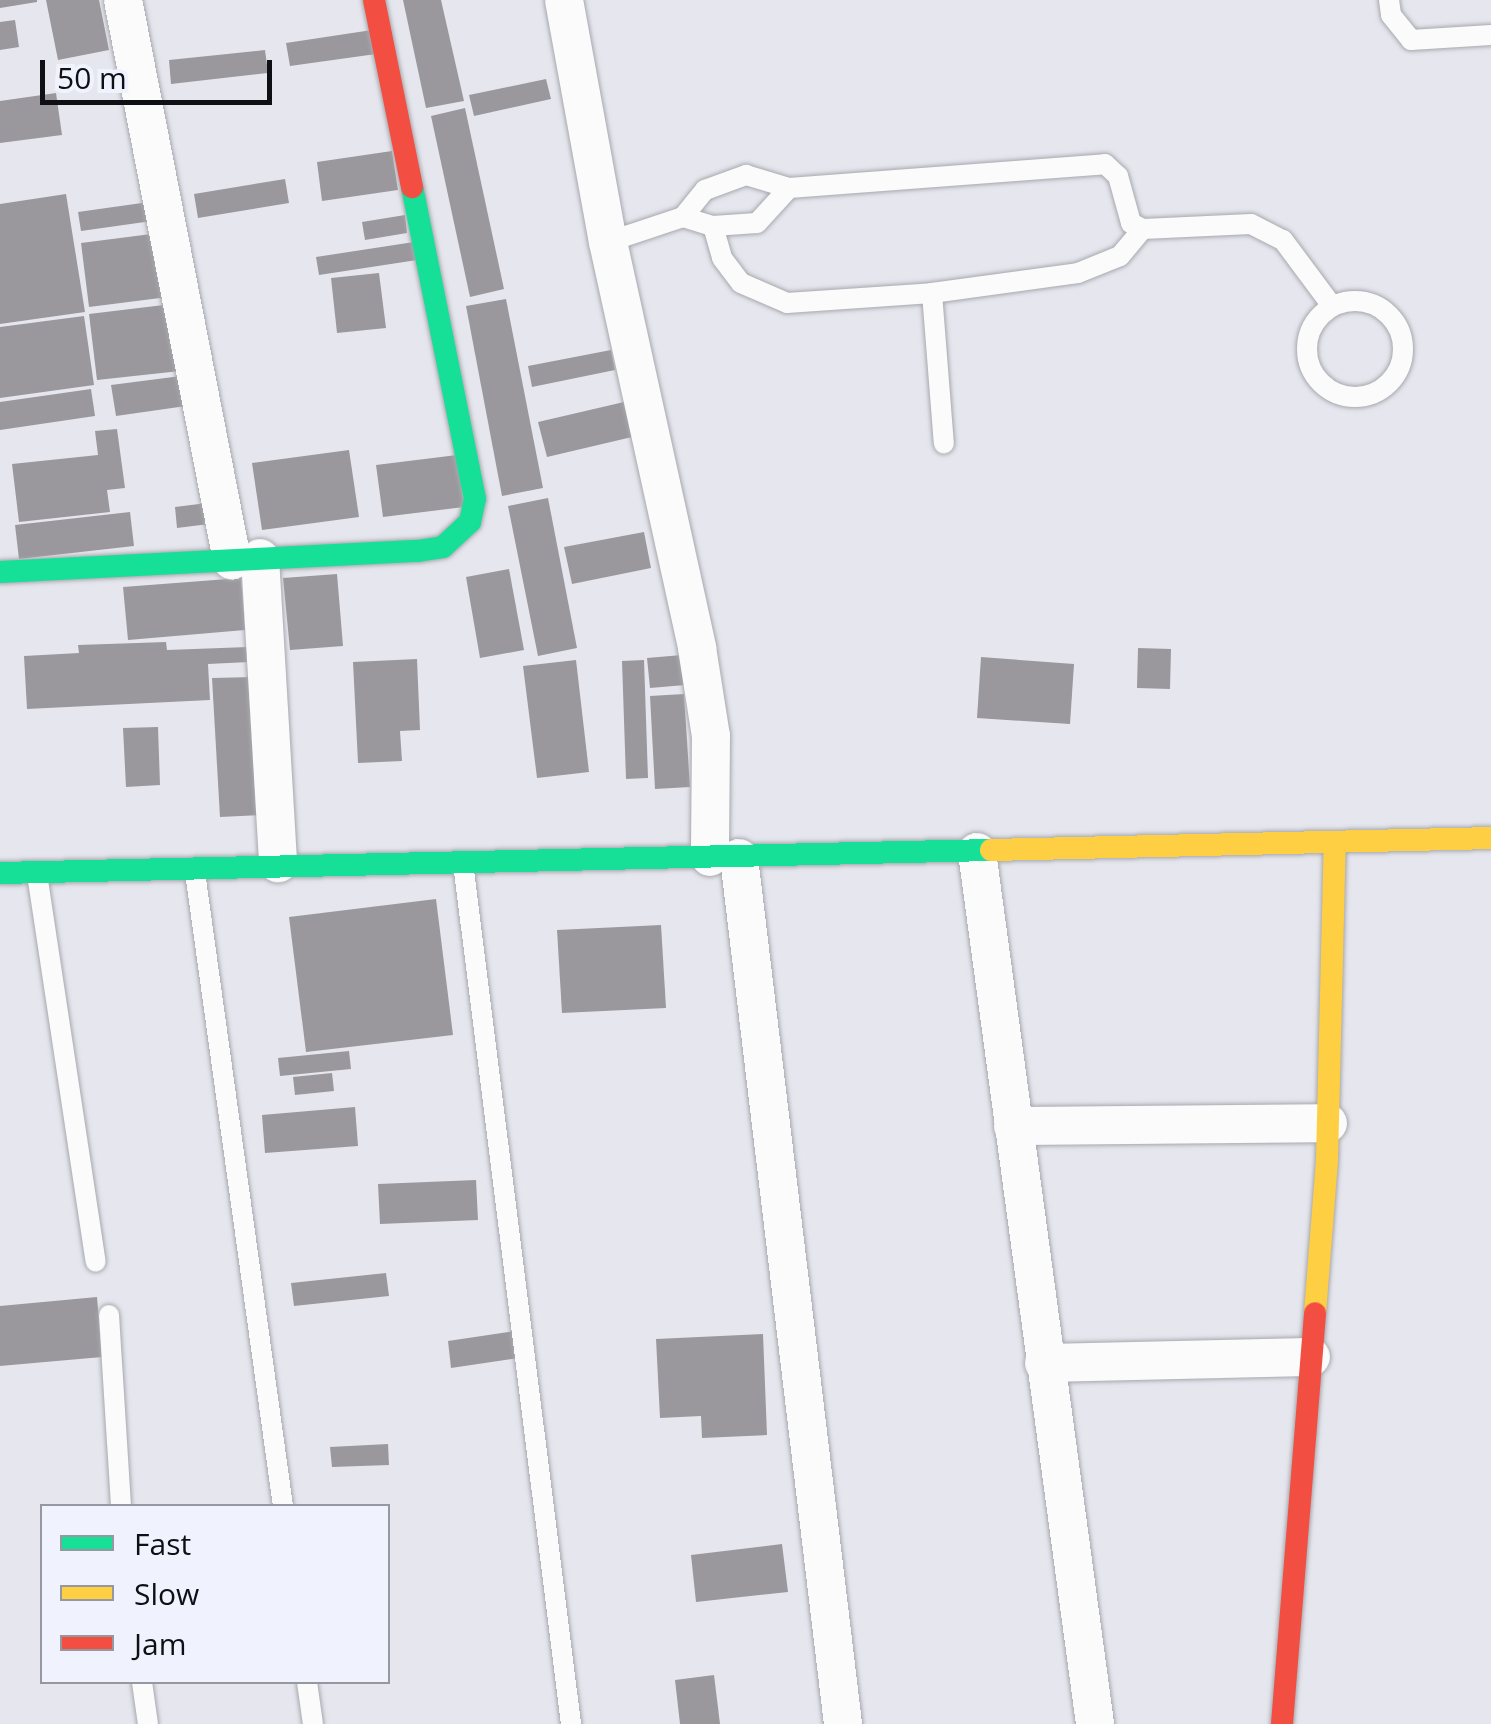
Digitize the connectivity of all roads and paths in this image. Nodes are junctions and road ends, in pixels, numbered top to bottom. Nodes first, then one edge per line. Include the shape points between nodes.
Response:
1 (123, 0) edge
2 (374, 0) edge
3 (564, 0) edge
4 (1389, 0) edge
5 (1491, 36) edge
6 (789, 188) junction
7 (683, 217) junction
8 (713, 226) junction
9 (1143, 230) junction
10 (608, 242) junction
11 (932, 293) junction
12 (1332, 306) junction
13 (944, 444) dead end
14 (245, 559) junction
15 (0, 572) edge
16 (1491, 838) edge
17 (1335, 842) junction
18 (977, 852) junction
19 (725, 858) junction
20 (463, 861) junction
21 (278, 864) junction
22 (194, 865) junction
23 (37, 872) junction
24 (0, 873) edge
25 (1328, 1123) junction
26 (1013, 1126) junction
27 (96, 1262) dead end
28 (109, 1314) dead end
29 (1311, 1357) junction
30 (1044, 1363) junction
31 (121, 1504) edge
32 (283, 1504) edge
33 (142, 1684) edge
34 (307, 1684) edge
35 (148, 1724) edge
36 (313, 1724) edge
37 (572, 1724) edge
38 (843, 1724) edge
39 (1095, 1724) edge
40 (1282, 1724) edge

1 - 14 street
2 - 14 street via 475,499 470,522 443,547
3 - 10 street
4 - 5 lane via 1390,15 1411,40
6 - 7 lane via 746,176 726,180 705,190
6 - 8 lane via 757,223
6 - 9 lane via 1105,164 1118,176 1131,222
7 - 8 lane
7 - 10 lane
8 - 11 lane via 722,258 740,283 787,303
9 - 11 lane via 1120,256 1078,272
9 - 12 lane via 1251,224 1283,240
10 - 19 street via 697,648
11 - 13 lane
12 - 12 lane via 1307,342 1312,372 1348,397 1378,392 1398,370 1397,326 1361,301
14 - 15 street
14 - 21 street
16 - 17 street
17 - 18 street
17 - 25 street
18 - 19 street
18 - 26 street
19 - 20 street
19 - 38 street
20 - 21 street
20 - 37 lane
21 - 22 street
22 - 23 street
22 - 32 lane
23 - 24 street
23 - 27 lane
25 - 26 street
25 - 29 street
26 - 30 street
28 - 31 lane
29 - 30 street
29 - 40 street
30 - 39 street
33 - 35 lane
34 - 36 lane

